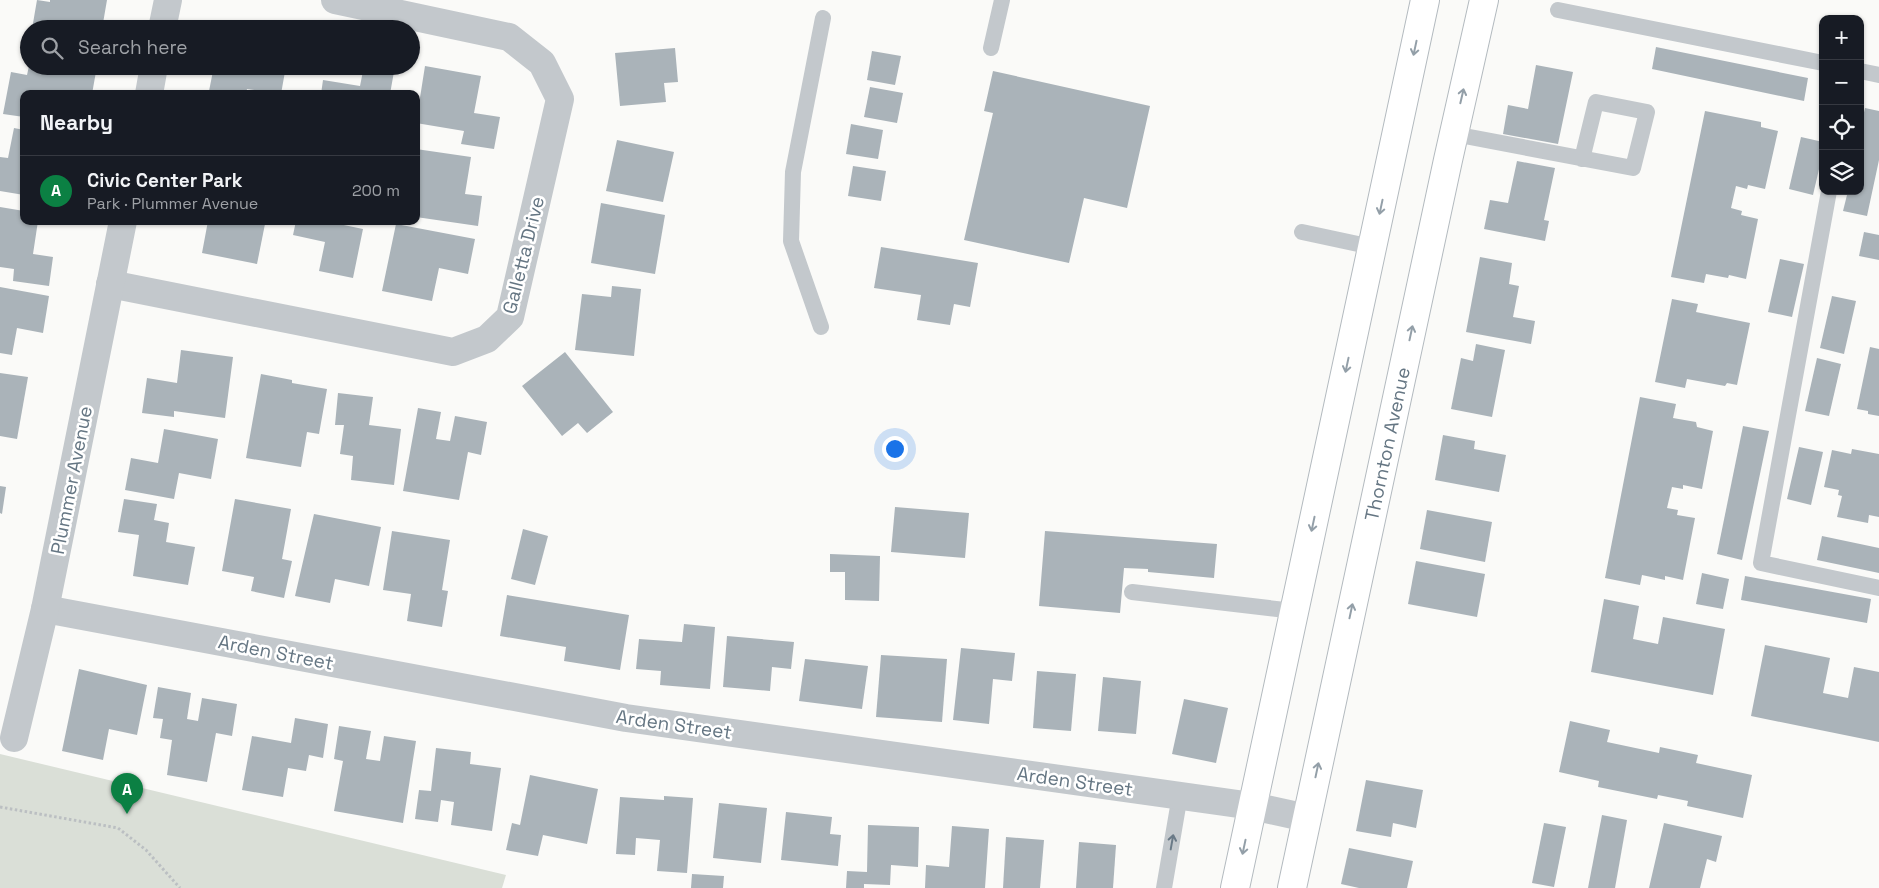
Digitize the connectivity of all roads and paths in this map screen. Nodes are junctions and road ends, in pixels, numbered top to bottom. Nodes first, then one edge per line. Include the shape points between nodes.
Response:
1 (168, 0) edge
2 (335, 0) edge
3 (1002, 0) edge
4 (1425, 0) edge
5 (1484, 0) edge
6 (1558, 10) dead end
7 (823, 18) dead end
8 (164, 20) edge
9 (991, 48) dead end
10 (1819, 62) edge
11 (1864, 72) edge
12 (152, 75) edge
13 (1879, 75) edge
14 (150, 90) edge
15 (1454, 134) junction
16 (1582, 159) junction
17 (1828, 195) edge
18 (122, 225) edge
19 (1302, 232) dead end
20 (1372, 247) junction
21 (110, 284) junction
22 (821, 327) dead end
23 (1879, 588) edge
24 (1132, 592) dead end
25 (45, 609) junction
26 (1294, 611) junction
27 (14, 738) dead end
28 (1180, 796) junction
29 (1252, 806) junction
30 (0, 807) edge
31 (1307, 818) junction
32 (180, 888) edge
33 (1164, 888) edge
34 (1235, 888) edge
35 (1292, 888) edge

1 - 8 street
2 - 21 street, Galletta Drive via 509,37 542,63 560,99 510,317 487,339 453,352
3 - 9 lane
4 -> 20 main road
15 -> 5 main road, Thornton Avenue
6 - 10 lane
7 - 22 lane via 793,172 791,241
11 - 13 lane
12 - 14 street
15 - 16 lane
31 -> 15 main road, Thornton Avenue
16 - 16 lane via 1633,168 1647,112 1596,102
17 - 23 lane via 1761,564
18 - 21 street, Plummer Avenue
19 - 20 lane
20 -> 26 main road
21 - 25 street, Plummer Avenue
24 - 26 lane
25 - 27 street, Plummer Avenue
25 - 28 street, Arden Street via 626,718
26 - 29 main road
28 - 29 street, Arden Street
33 -> 28 lane
29 - 31 street, Arden Street
29 -> 34 main road
30 - 32 path via 118,828 146,850
31 - 35 main road, Thornton Avenue

